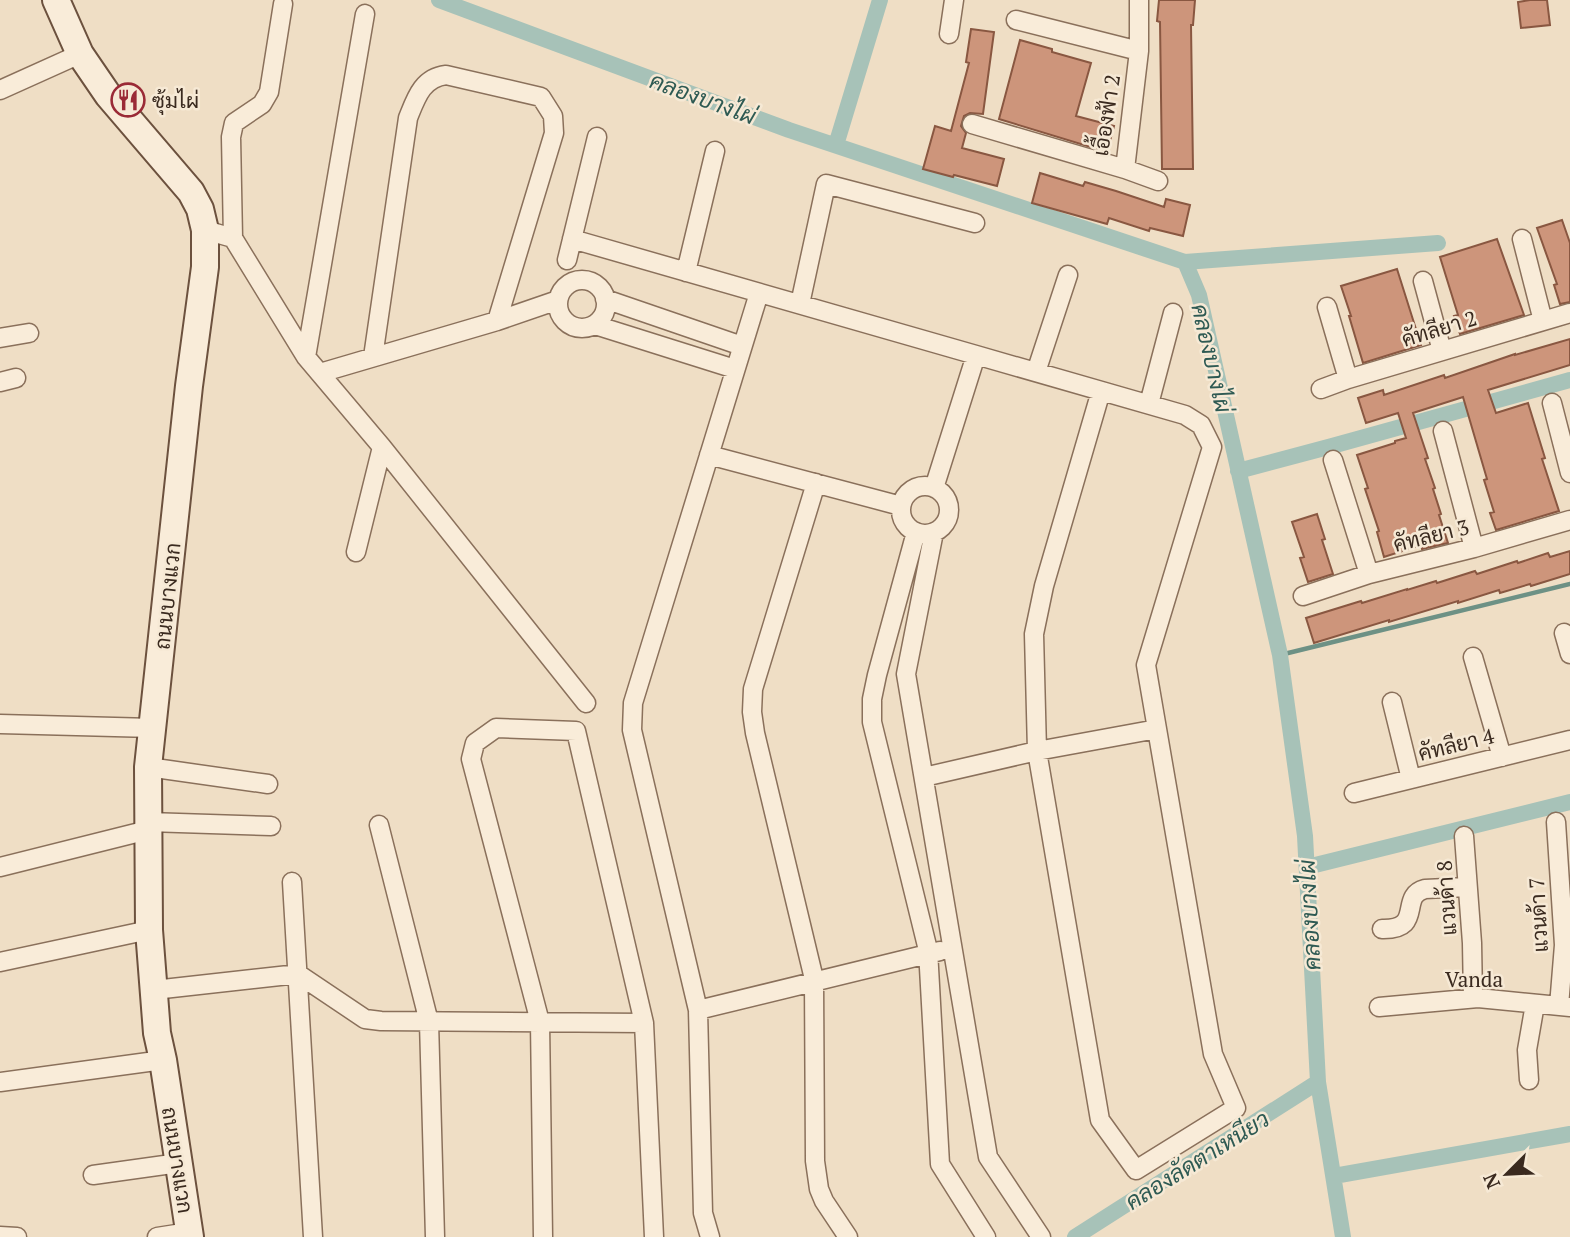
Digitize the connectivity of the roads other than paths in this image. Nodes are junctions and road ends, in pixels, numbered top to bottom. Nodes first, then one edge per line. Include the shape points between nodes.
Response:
1 (56, 0) edge
2 (954, 0) edge
3 (1139, 0) edge
4 (283, 5) dead end
5 (365, 14) dead end
6 (1016, 20) dead end
7 (949, 34) dead end
8 (1139, 51) junction
9 (80, 54) junction
10 (0, 90) edge
11 (972, 124) dead end
12 (597, 137) dead end
13 (715, 151) dead end
14 (1125, 169) junction
15 (1158, 181) dead end
16 (975, 223) dead end
17 (205, 230) junction
18 (233, 238) junction
19 (572, 239) junction
20 (1522, 239) dead end
21 (567, 260) dead end
22 (686, 272) junction
23 (1068, 275) dead end
24 (1423, 281) dead end
25 (759, 293) junction
26 (606, 299) junction
27 (558, 300) junction
28 (800, 304) junction
29 (1327, 307) dead end
30 (1173, 313) dead end
31 (1570, 313) edge
32 (497, 321) junction
33 (1543, 321) junction
34 (594, 325) junction
35 (29, 333) dead end
36 (0, 338) edge
37 (742, 346) junction
38 (1442, 351) junction
39 (976, 355) junction
40 (306, 357) junction
41 (373, 357) junction
42 (735, 369) junction
43 (1036, 372) junction
44 (320, 373) junction
45 (1348, 379) junction
46 (1321, 389) dead end
47 (1101, 391) junction
48 (1552, 403) dead end
49 (1149, 404) junction
50 (1443, 431) dead end
51 (382, 447) junction
52 (709, 454) junction
53 (1333, 460) dead end
54 (1570, 473) edge
55 (816, 483) junction
56 (934, 488) junction
57 (901, 506) junction
58 (1570, 520) edge
59 (925, 532) junction
60 (1474, 548) junction
61 (356, 552) dead end
62 (1369, 574) junction
63 (1303, 596) dead end
64 (1564, 633) dead end
65 (1570, 654) edge
66 (1473, 657) dead end
67 (1392, 702) dead end
68 (586, 703) dead end
69 (0, 724) edge
70 (153, 728) junction
71 (1157, 729) junction
72 (1570, 740) edge
73 (1038, 751) junction
74 (1502, 757) junction
75 (148, 767) junction
76 (924, 777) junction
77 (1411, 779) junction
78 (268, 784) dead end
79 (1354, 793) dead end
80 (1556, 822) dead end
81 (379, 825) dead end
82 (148, 826) junction
83 (271, 826) dead end
84 (1464, 836) dead end
85 (0, 867) edge
86 (292, 882) dead end
87 (1467, 887) junction
88 (1382, 929) dead end
89 (149, 930) junction
90 (954, 948) junction
91 (929, 954) junction
92 (0, 961) edge
93 (298, 974) junction
94 (814, 981) junction
95 (154, 990) junction
96 (1473, 998) junction
97 (1535, 1004) junction
98 (1379, 1007) dead end
99 (1565, 1007) edge
100 (698, 1010) junction
101 (429, 1022) junction
102 (540, 1023) junction
103 (644, 1023) junction
104 (163, 1060) junction
105 (1529, 1080) dead end
106 (0, 1082) edge
107 (179, 1163) junction
108 (93, 1175) dead end
109 (190, 1235) edge
110 (0, 1236) edge
111 (18, 1237) edge
112 (157, 1237) edge
113 (313, 1237) edge
114 (435, 1237) edge
115 (543, 1237) edge
116 (654, 1237) edge
117 (710, 1237) edge
118 (848, 1237) edge
119 (986, 1237) edge
120 (1041, 1237) edge

1 - 9 main road, ถนนบางแวก
2 - 7 street
3 - 8 street, เอื้องฟ้า 2
4 - 18 street via 269,92 262,104 234,123
5 - 40 street
6 - 8 street
8 - 14 street, เอื้องฟ้า 2
9 - 10 street
9 - 17 main road, ถนนบางแวก via 108,95 191,192
11 - 14 street, เอื้องฟ้า 2
12 - 19 street
13 - 22 street
14 - 15 street
16 - 28 street via 826,184
17 - 18 street
17 - 70 main road, ถนนบางแวก via 205,267
18 - 40 street
19 - 21 street
19 - 22 street
20 - 33 street
22 - 25 street
23 - 43 street
24 - 38 street
25 - 28 street
25 - 37 street
26 - 27 street via 597,285 581,280 566,286
26 - 34 street via 604,314
26 - 37 street
27 - 32 street
27 - 34 street via 566,322 580,328
28 - 39 street
29 - 45 street
30 - 49 street
31 - 33 street, คัทลียา 2
32 - 41 street
32 - 41 street via 554,133 553,116 541,97 436,76 423,86 408,118
33 - 38 street, คัทลียา 2
34 - 42 street
35 - 36 street
37 - 42 street
38 - 45 street, คัทลียา 2
39 - 43 street
39 - 56 street
40 - 44 street
41 - 44 street
42 - 52 street
43 - 47 street
44 - 51 street
45 - 46 street, คัทลียา 2
47 - 49 street
47 - 73 street via 1034,634
48 - 54 street
49 - 71 street via 1201,425 1212,447 1146,665
50 - 60 street
51 - 61 street
51 - 68 street
52 - 55 street
52 - 100 street via 633,703 632,730
53 - 62 street
55 - 57 street
55 - 94 street via 753,689 752,712
56 - 57 street via 914,489
56 - 59 street via 946,499 948,514 941,528
57 - 59 street via 904,522
58 - 60 street, คัทลียา 3
59 - 76 street via 906,674
59 - 91 street via 877,675 872,722
60 - 62 street, คัทลียา 3
62 - 63 street, คัทลียา 3
64 - 65 street
66 - 74 street
67 - 77 street
69 - 70 street
70 - 75 main road, ถนนบางแวก
71 - 73 street
71 - 73 street via 1213,1054 1236,1108 1136,1170 1100,1121
72 - 74 street, คัทลียา 4
73 - 76 street
74 - 77 street, คัทลียา 4
75 - 78 street
75 - 82 main road, ถนนบางแวก
76 - 90 street
77 - 79 street, คัทลียา 4
80 - 99 street, แวนด้า 7
81 - 101 street
82 - 83 street
82 - 85 street
82 - 89 main road, ถนนบางแวก
84 - 87 street, แวนด้า 8
86 - 93 street
87 - 88 street via 1418,891 1406,922 1396,929
87 - 96 street, แวนด้า 8
89 - 92 street
89 - 95 main road, ถนนบางแวก
90 - 91 street
90 - 120 street via 988,1157
91 - 94 street
91 - 119 street via 940,1164
93 - 95 street
93 - 101 street via 365,1019
93 - 113 street
94 - 100 street
94 - 118 street via 818,1189
95 - 104 main road, ถนนบางแวก
96 - 97 street, Vanda
96 - 98 street, Vanda
97 - 99 street, Vanda
97 - 105 street via 1527,1050
100 - 117 street via 703,1213
101 - 102 street
101 - 114 street
102 - 103 street
102 - 103 street via 471,759 475,743 496,728 576,731
102 - 115 street
103 - 116 street
104 - 106 street
104 - 107 main road, ถนนบางแวก
107 - 108 street
107 - 109 main road, ถนนบางแวก
109 - 112 street
110 - 111 street

